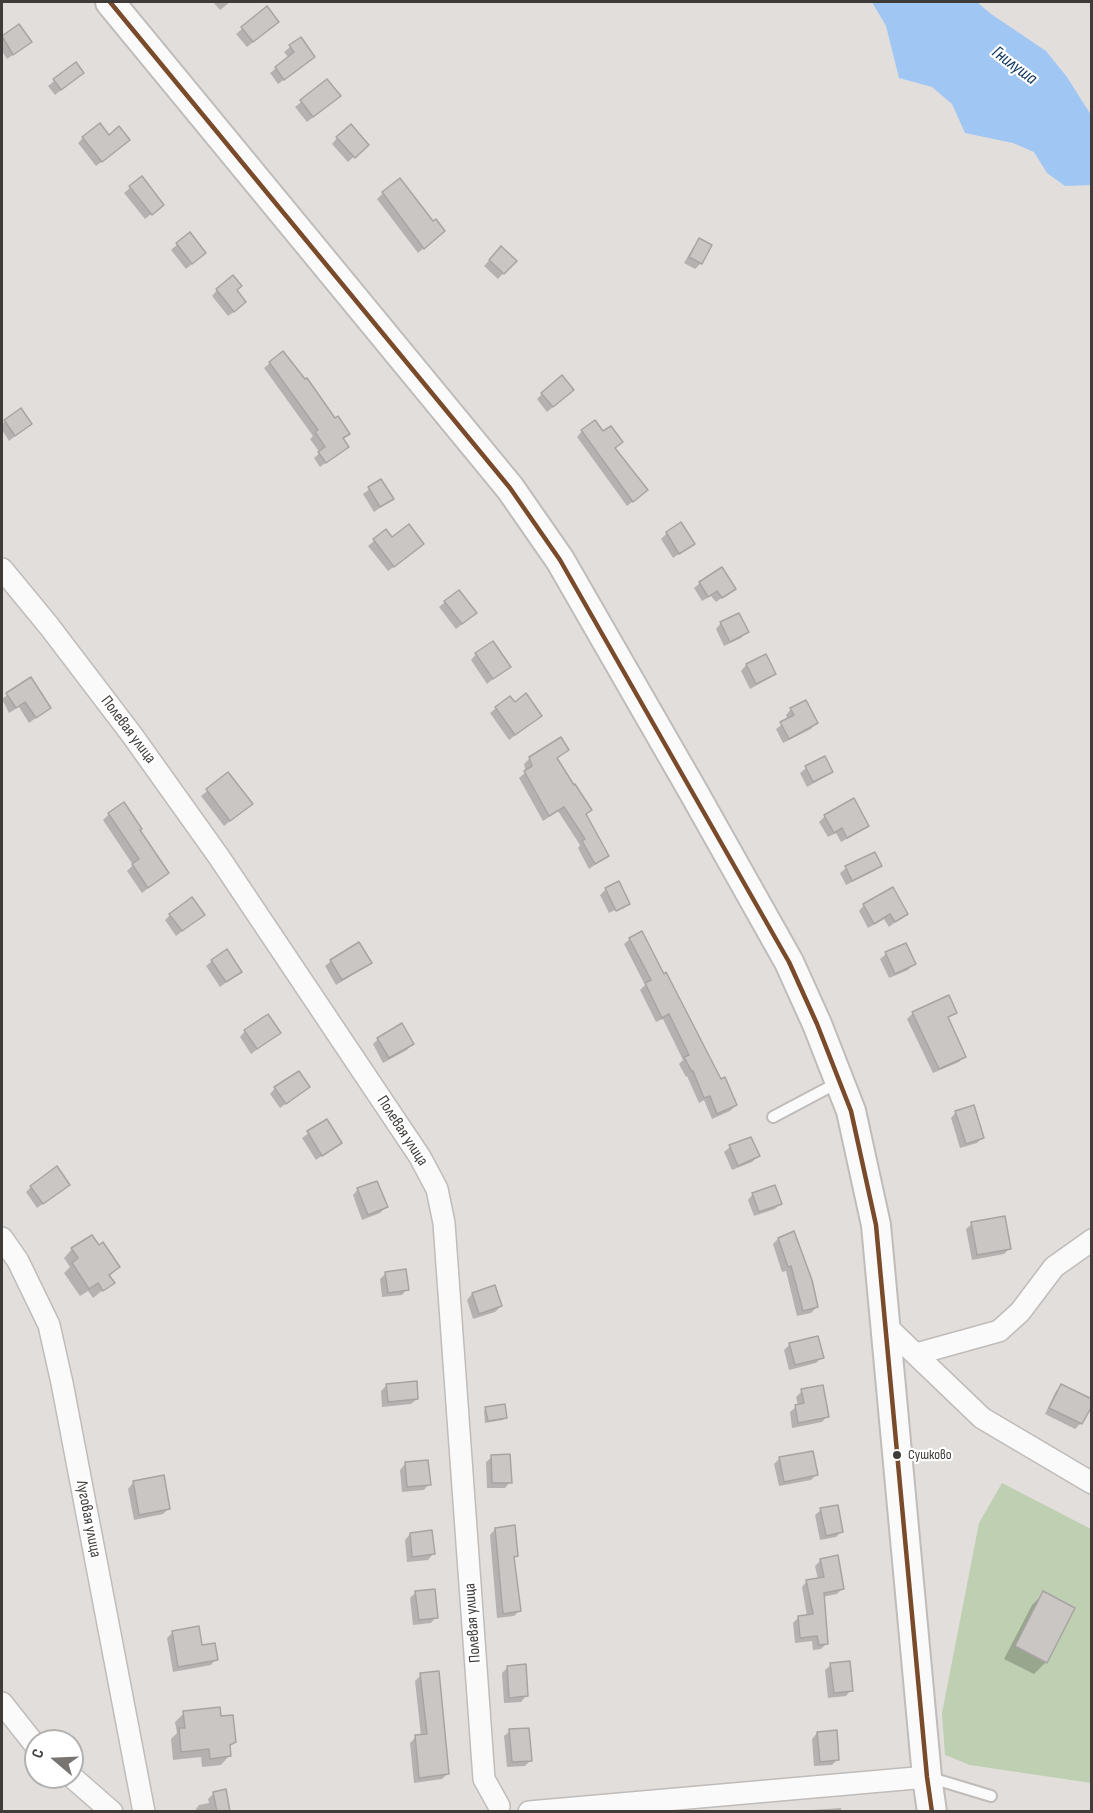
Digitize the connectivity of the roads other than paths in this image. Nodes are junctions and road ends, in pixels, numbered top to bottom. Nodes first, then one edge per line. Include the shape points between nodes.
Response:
1 (110, 2) edge
2 (2, 569) edge
3 (839, 1082) junction
4 (773, 1117) dead end
5 (2, 1238) edge
6 (1092, 1240) edge
7 (885, 1325) junction
8 (916, 1354) junction
9 (1092, 1483) edge
10 (2, 1703) edge
11 (24, 1731) edge
12 (927, 1777) junction
13 (84, 1788) edge
14 (991, 1796) dead end
15 (496, 1809) edge
16 (112, 1812) edge
17 (144, 1812) edge
18 (528, 1812) edge
19 (932, 1812) edge

1 - 3 main road via 429,387 510,488 560,560 789,962
2 - 15 street, Полевая улица via 125,726 219,857 420,1157 437,1189 444,1223 484,1779
3 - 4 lane
3 - 7 main road via 851,1111 876,1225
5 - 17 street, Луговая улица via 18,1261 49,1325
6 - 8 street via 1054,1267 1020,1312 999,1331
7 - 8 street
7 - 12 main road
8 - 9 street via 982,1418
10 - 11 street
12 - 14 lane
12 - 18 street
12 - 19 main road
13 - 16 street
15 - 18 street

